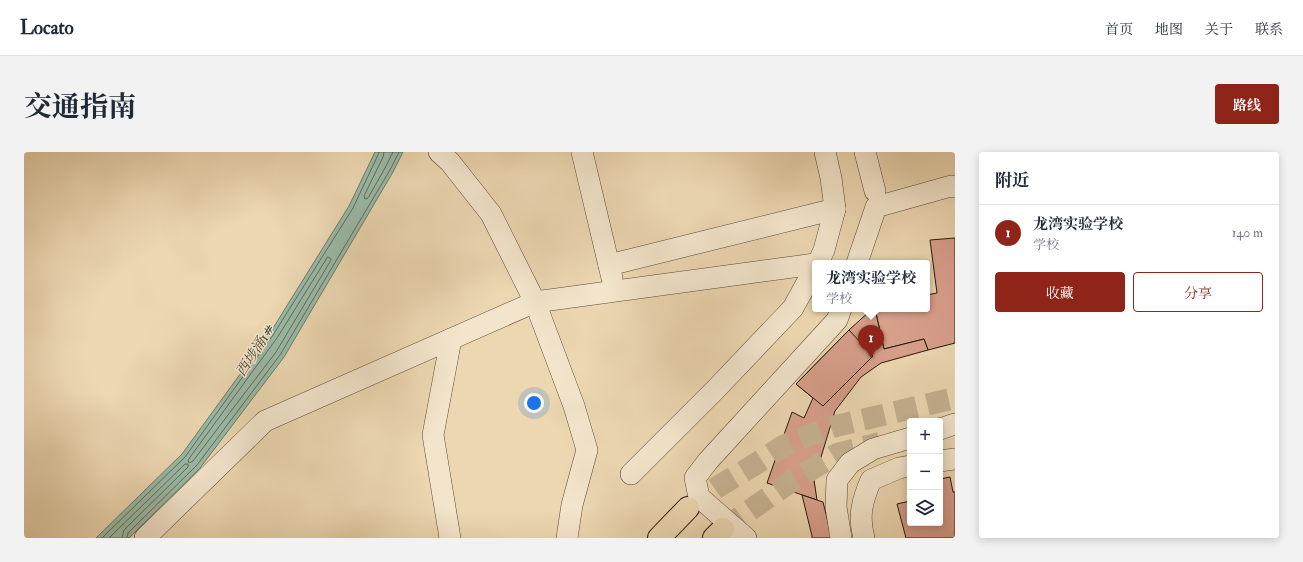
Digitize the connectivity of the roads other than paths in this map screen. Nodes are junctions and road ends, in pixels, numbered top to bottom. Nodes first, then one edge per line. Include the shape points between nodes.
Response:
1 (439, 152) edge
2 (582, 152) edge
3 (825, 152) edge
4 (865, 152) edge
5 (955, 187) edge
6 (875, 191) dead end
7 (835, 209) junction
8 (818, 260) edge
9 (858, 260) edge
10 (609, 265) junction
11 (812, 265) edge
12 (812, 273) edge
13 (616, 291) junction
14 (536, 302) junction
15 (840, 312) edge
16 (451, 338) junction
17 (955, 424) edge
18 (943, 428) edge
19 (907, 439) edge
20 (955, 459) edge
21 (943, 461) edge
22 (907, 467) edge
23 (631, 474) dead end
24 (688, 508) tunnel mouth
25 (145, 538) edge
26 (450, 538) edge
27 (567, 538) edge
28 (659, 538) edge
29 (746, 538) edge
30 (841, 538) edge
31 (864, 538) edge

1 - 14 street via 450,162 491,214
2 - 10 street
3 - 7 street
4 - 6 street
5 - 9 street via 876,208
7 - 8 street via 824,250
7 - 10 street
10 - 13 street
11 - 13 street
12 - 23 street via 792,308
13 - 14 street
14 - 16 street
14 - 27 street via 574,406 587,450 572,505
15 - 29 street via 837,320 695,478 699,497
16 - 25 street via 265,421
16 - 26 street via 433,435
17 - 18 street
19 - 30 street via 873,449 850,463 837,480 836,507
20 - 21 street
22 - 31 street via 871,480 864,497 860,524
24 - 28 main road

